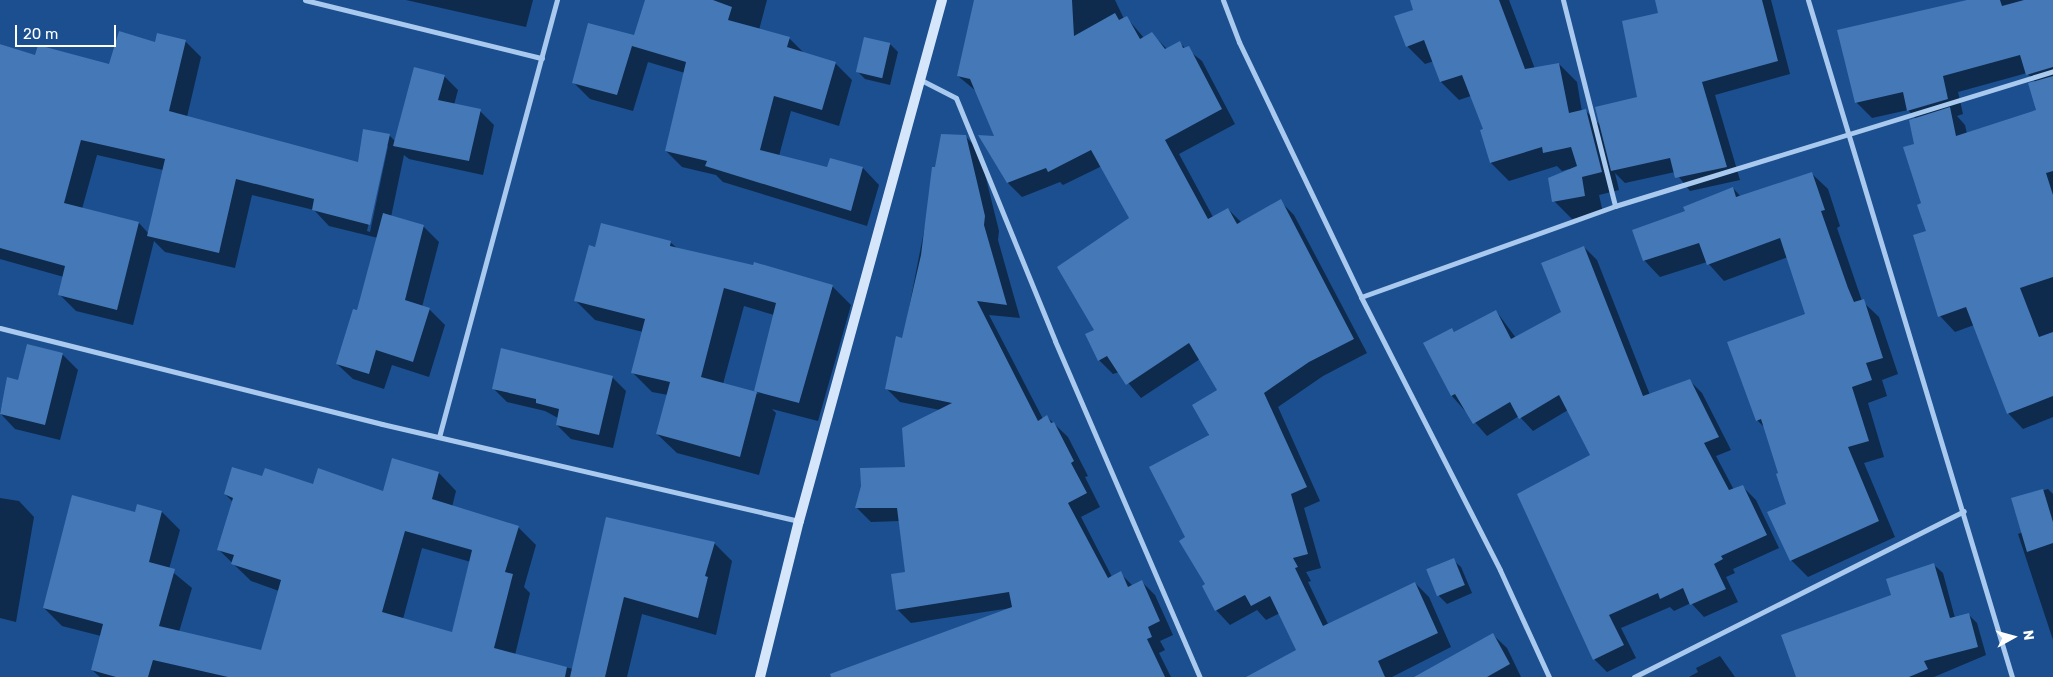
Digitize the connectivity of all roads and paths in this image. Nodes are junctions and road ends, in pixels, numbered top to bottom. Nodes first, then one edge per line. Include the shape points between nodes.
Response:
1 (305, 0) edge
2 (557, 0) edge
3 (942, 0) edge
4 (1223, 0) edge
5 (1563, 0) edge
6 (1808, 0) edge
7 (542, 58) junction
8 (2053, 71) edge
9 (921, 80) junction
10 (1849, 135) junction
11 (1615, 206) junction
12 (1361, 297) junction
13 (0, 328) edge
14 (439, 437) junction
15 (1964, 512) junction
16 (799, 521) junction
17 (760, 677) edge
18 (1200, 677) edge
19 (1549, 677) edge
20 (1634, 677) edge
21 (2012, 677) edge

1 - 7 street
2 - 7 street
3 - 9 street
4 - 12 street via 1239,42
5 - 11 street
6 - 10 street
7 - 14 street
8 - 10 street
9 - 16 street
9 - 18 street via 956,98 1055,341
10 - 11 street
10 - 15 street
11 - 12 street
12 - 19 street via 1500,570
13 - 14 street
14 - 16 street
15 - 20 street
15 - 21 street
16 - 17 street

